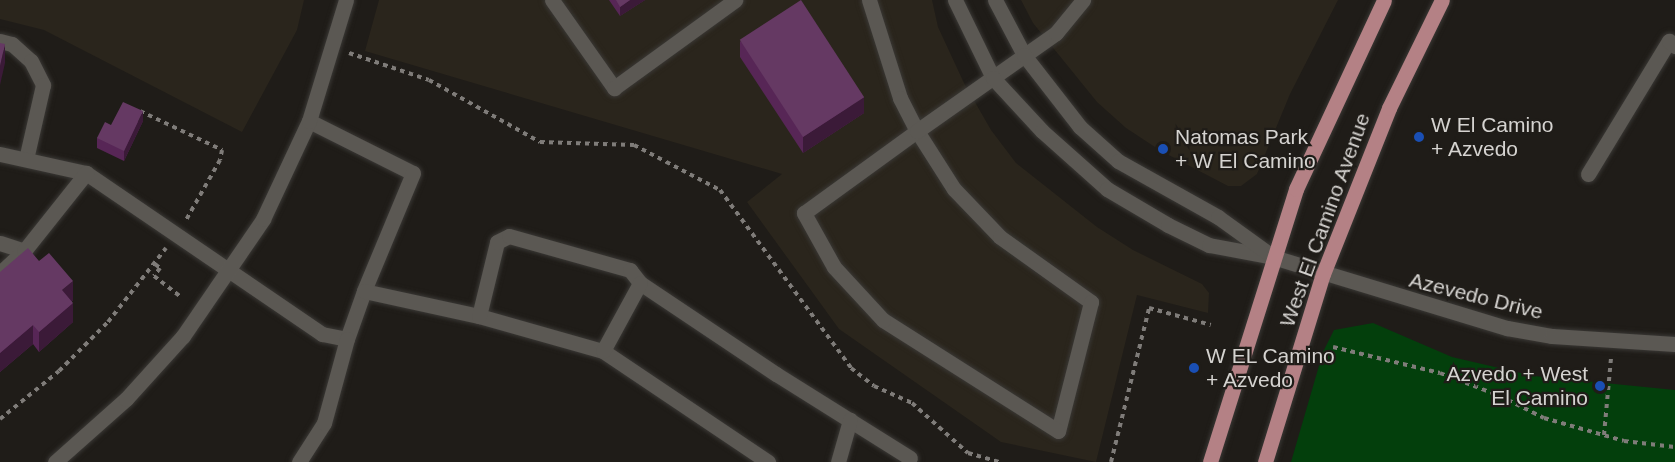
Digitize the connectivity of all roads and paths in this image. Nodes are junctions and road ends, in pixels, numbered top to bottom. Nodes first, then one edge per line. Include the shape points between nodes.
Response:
1 (346, 0) edge
2 (552, 0) edge
3 (735, 0) edge
4 (869, 0) edge
5 (955, 0) edge
6 (995, 0) edge
7 (1083, 0) edge
8 (1384, 0) edge
9 (1442, 0) edge
10 (0, 41) edge
11 (1675, 46) edge
12 (333, 48) junction
13 (1024, 55) junction
14 (993, 78) junction
15 (135, 109) edge
16 (309, 121) junction
17 (917, 131) junction
18 (0, 154) edge
19 (26, 159) junction
20 (86, 173) junction
21 (1588, 174) dead end
22 (177, 235) junction
23 (0, 243) edge
24 (24, 251) junction
25 (1273, 257) junction
26 (155, 264) junction
27 (229, 272) junction
28 (0, 273) edge
29 (1323, 274) junction
30 (640, 283) junction
31 (364, 291) junction
32 (181, 297) dead end
33 (478, 316) junction
34 (1211, 325) dead end
35 (347, 339) junction
36 (1613, 341) junction
37 (1675, 344) edge
38 (1333, 347) dead end
39 (603, 351) junction
40 (0, 419) edge
41 (850, 420) junction
42 (1604, 435) junction
43 (1675, 447) edge
44 (910, 458) dead end
45 (55, 462) edge
46 (298, 462) edge
47 (768, 462) edge
48 (838, 462) edge
49 (1000, 462) edge
50 (1112, 462) edge
51 (1210, 462) edge
52 (1265, 462) edge

1 - 12 street
2 - 3 street via 614,88
4 - 17 street via 900,98
5 - 14 street
6 - 13 street
7 - 13 street via 1056,33
8 - 25 main road, West El Camino Avenue via 1325,123
9 - 29 main road, West El Camino Avenue via 1389,108
10 - 19 street via 12,44 31,61 43,85
11 - 21 street via 1669,41
12 - 16 street
12 - 49 path via 429,80 540,142 634,145 720,190 851,368 874,386 912,403 969,453
13 - 14 street
13 - 25 street via 1080,127 1118,161 1218,217
14 - 17 street
14 - 25 street via 1056,146 1133,207 1209,245
15 - 22 path via 222,150
16 - 27 street via 263,219
16 - 31 street via 413,173
17 - 17 street via 954,189 1000,237 1091,302 1058,431 883,320 834,267 804,213
18 - 19 street
19 - 20 street
20 - 22 street
20 - 24 street
22 - 26 path
22 - 27 street
23 - 24 street
24 - 28 street
25 - 29 street, Azevedo Drive
25 - 51 main road, West El Camino Avenue
26 - 32 path via 160,268 154,276
26 - 40 path via 108,322 59,371
27 - 35 street via 322,334
27 - 45 street via 183,336 126,399
29 - 36 street, Azevedo Drive via 1507,328
29 - 52 main road, West El Camino Avenue
30 - 33 street via 630,270 509,236 497,242
30 - 39 street
30 - 41 street
31 - 33 street
31 - 35 street
33 - 39 street
34 - 50 path via 1149,308
35 - 46 street via 324,423
36 - 37 street, Azevedo Drive
36 - 42 path
38 - 42 path via 1440,373 1544,418
39 - 47 street
41 - 44 street
41 - 48 street
42 - 43 path

